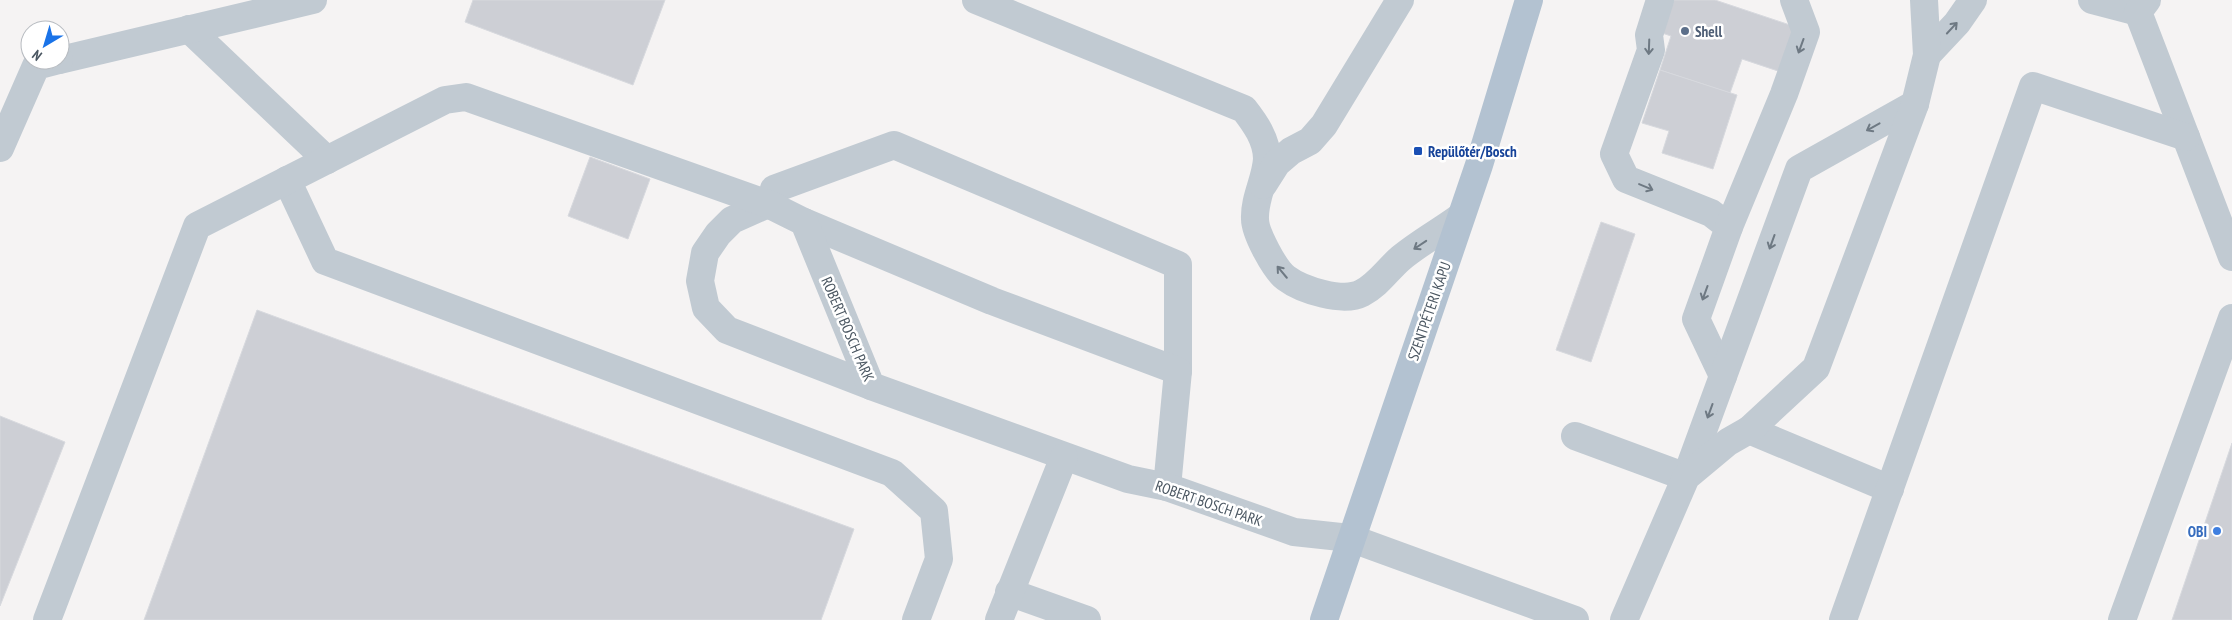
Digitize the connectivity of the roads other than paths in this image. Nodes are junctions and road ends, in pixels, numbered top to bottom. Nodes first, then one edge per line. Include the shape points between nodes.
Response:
1 (313, 0) edge
2 (976, 0) edge
3 (1400, 0) edge
4 (1529, 0) edge
5 (1660, 0) edge
6 (1794, 0) edge
7 (1924, 0) edge
8 (1974, 0) edge
9 (2093, 0) edge
10 (2143, 6) edge
11 (189, 29) junction
12 (1927, 55) junction
13 (70, 58) edge
14 (34, 70) edge
15 (1915, 104) junction
16 (2186, 137) junction
17 (0, 148) edge
18 (327, 160) junction
19 (287, 180) junction
20 (1258, 193) junction
21 (771, 196) junction
22 (1460, 218) junction
23 (804, 222) junction
24 (1728, 227) junction
25 (2232, 258) edge
26 (2232, 318) edge
27 (1178, 371) junction
28 (1723, 376) junction
29 (872, 386) junction
30 (1749, 430) junction
31 (1575, 436) dead end
32 (1064, 457) junction
33 (1686, 477) junction
34 (1167, 487) junction
35 (1890, 489) junction
36 (1350, 538) junction
37 (1009, 592) junction
38 (47, 620) edge
39 (916, 620) edge
40 (999, 620) edge
41 (1087, 620) edge
42 (1324, 620) edge
43 (1574, 620) edge
44 (1624, 620) edge
45 (1843, 620) edge
46 (2122, 620) edge

1 - 11 lane
2 - 20 lane via 1244,109 1259,128 1267,159
3 - 20 lane via 1324,125 1310,141 1277,163
4 - 22 main road, SZENTPÉTERI KAPU
5 -> 24 lane via 1649,35 1650,50 1614,154 1626,178 1710,213
6 -> 24 lane via 1806,32 1784,94
7 - 12 lane
12 -> 8 lane
9 - 10 lane
10 - 16 lane
11 - 13 lane
11 - 18 lane
12 - 15 lane
14 - 17 lane
15 -> 28 lane via 1799,169
15 - 30 lane via 1816,368
16 - 25 lane
16 - 35 lane via 2033,86
18 - 19 lane
18 - 21 lane via 445,100 466,97
19 - 38 lane via 196,226
19 - 39 lane via 325,261 892,473 934,510 939,558
22 -> 20 lane via 1400,258 1361,294 1337,296 1310,291 1285,277 1267,252 1255,220
21 - 23 lane
21 - 27 lane via 894,145 1178,266
21 - 29 lane via 732,220 705,253 700,281 706,308 727,330
22 - 36 main road, SZENTPÉTERI KAPU
23 - 27 lane via 1008,307
23 - 29 lane, ROBERT BOSCH PARK
24 -> 28 lane via 1696,320
26 - 46 lane
27 - 34 lane
28 -> 33 lane
29 - 32 lane, ROBERT BOSCH PARK
30 - 33 lane via 1728,442
30 - 35 lane
31 - 33 lane
32 - 34 lane, ROBERT BOSCH PARK via 1128,479
32 - 37 lane
33 - 44 lane
34 - 36 lane, ROBERT BOSCH PARK via 1294,532
35 - 45 lane
36 - 42 main road, SZENTPÉTERI KAPU
36 - 43 lane, ROBERT BOSCH PARK
37 - 40 lane
37 - 41 lane

